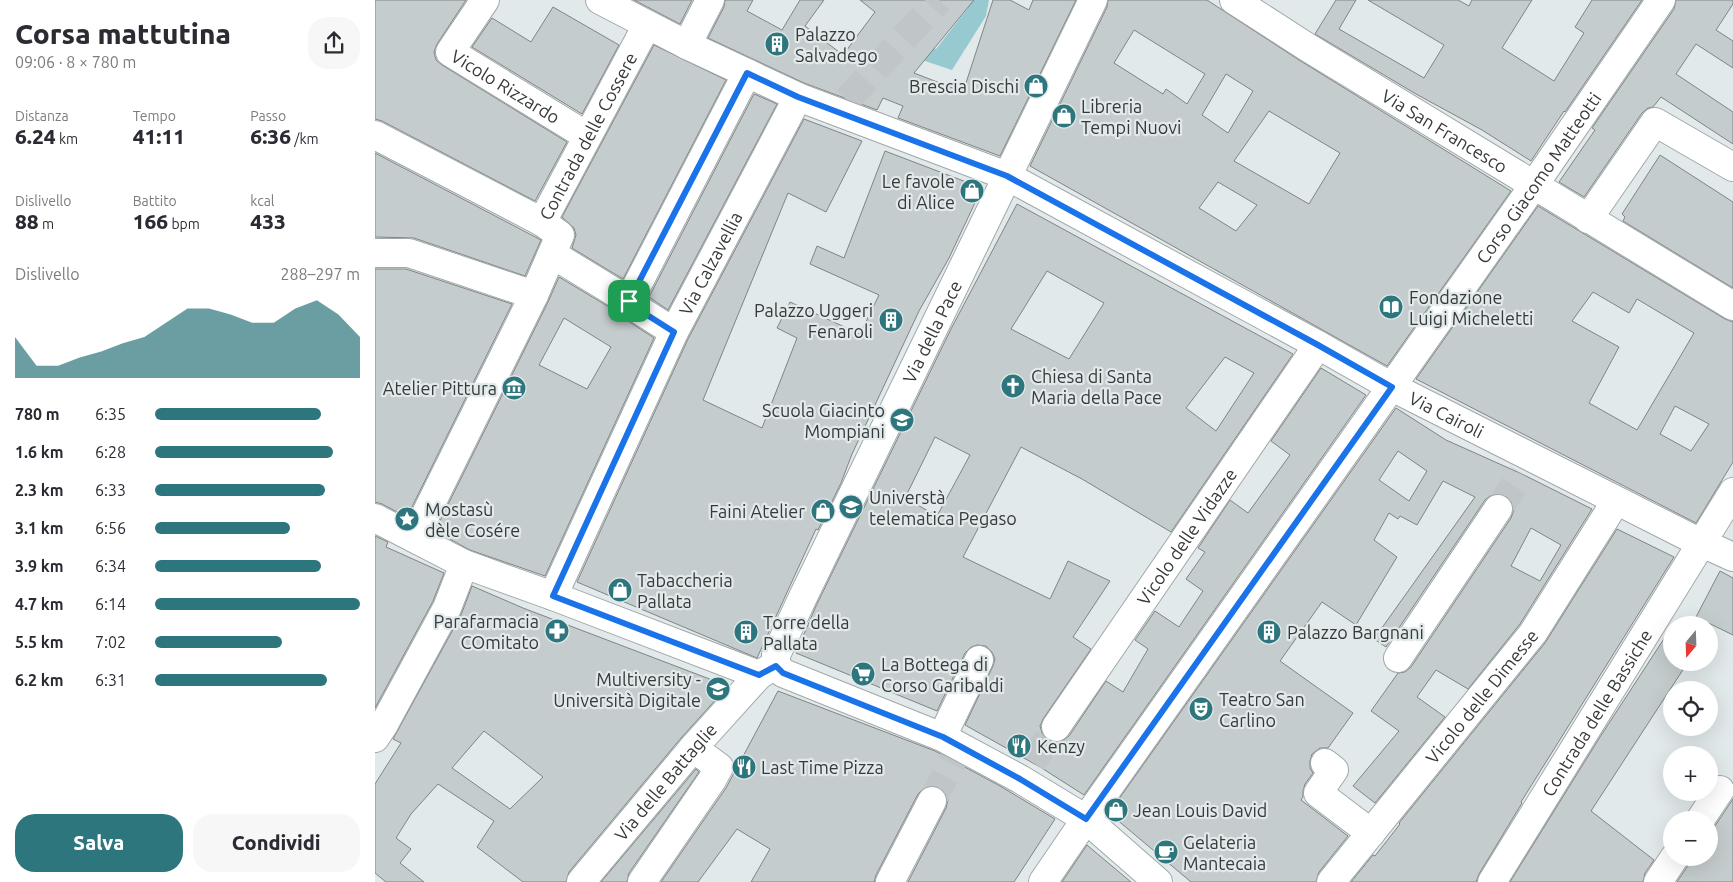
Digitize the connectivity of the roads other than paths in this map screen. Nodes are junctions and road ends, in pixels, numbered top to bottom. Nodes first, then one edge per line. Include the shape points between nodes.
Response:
1 (485, 0) edge
2 (600, 0) edge
3 (709, 0) edge
4 (1093, 0) edge
5 (1234, 0) edge
6 (1661, 0) edge
7 (647, 25) junction
8 (687, 45) junction
9 (747, 73) junction
10 (798, 97) junction
11 (375, 136) edge
12 (587, 136) junction
13 (1733, 167) edge
14 (1007, 176) junction
15 (1534, 185) junction
16 (1588, 219) junction
17 (542, 222) junction
18 (375, 253) edge
19 (552, 254) junction
20 (534, 295) junction
21 (629, 301) junction
22 (1733, 306) edge
23 (674, 332) junction
24 (1318, 345) junction
25 (1392, 387) junction
26 (1733, 492) edge
27 (1617, 501) junction
28 (1498, 509) tunnel mouth
29 (375, 518) edge
30 (416, 533) junction
31 (1701, 543) junction
32 (1733, 557) edge
33 (464, 564) junction
34 (558, 586) junction
35 (1398, 658) dead end
36 (979, 660) dead end
37 (767, 670) junction
38 (1056, 727) tunnel mouth
39 (375, 738) edge
40 (693, 748) junction
41 (952, 748) junction
42 (1325, 763) dead end
43 (1720, 790) dead end
44 (932, 800) tunnel mouth
45 (1706, 811) edge
46 (1086, 819) junction
47 (1371, 833) junction
48 (1669, 866) edge
49 (581, 882) edge
50 (641, 882) edge
51 (890, 882) edge
52 (1043, 882) edge
53 (1158, 882) edge
54 (1331, 882) edge
55 (1492, 882) edge
56 (1658, 882) edge

1 - 12 street, Vicolo Rizzardo via 450,52
2 - 7 street, Via Cairoli
3 - 8 street
4 - 14 street, Via della Pace
5 - 15 street, Via San Francesco
6 - 15 street, Corso Giacomo Matteotti
7 - 8 street, Via Cairoli
7 - 12 street, Contrada delle Cossere
8 - 9 street, Via Cairoli
9 - 10 street, Via Cairoli
9 - 21 street
10 - 14 street, Via Cairoli via 842,106
10 - 23 street, Via Calzavellia
11 - 17 street
12 - 17 street, Contrada delle Cossere
13 - 16 street via 1655,122
14 - 24 street, Via Cairoli
14 - 37 street, Via della Pace
15 - 16 street, Via San Francesco
15 - 25 street, Corso Giacomo Matteotti
16 - 22 street, Via San Francesco
17 - 19 street, Contrada delle Cossere via 560,235
18 - 20 street via 409,253
19 - 20 street, Contrada delle Cossere
19 - 21 street
20 - 30 street, Contrada delle Cossere
21 - 23 street
23 - 34 street, Via Calzavellia
24 - 25 street, Via Cairoli
24 - 38 street, Vicolo delle Vidazze
25 - 27 street, Via Cairoli via 1527,466
25 - 46 street, Corso Giacomo Matteotti
26 - 31 street, Contrada delle Bassiche
27 - 31 street, Via Cairoli
27 - 47 street, Vicolo delle Dimesse via 1533,634
28 - 35 street
29 - 30 street
30 - 33 street
31 - 32 street, Via Cairoli
31 - 55 street, Contrada delle Bassiche
33 - 34 street
33 - 39 street via 447,608
34 - 37 street
36 - 41 street
37 - 40 street, Via delle Battaglie
37 - 41 street via 783,673
40 - 49 street, Via delle Battaglie
40 - 50 street via 719,768
41 - 46 street via 1026,771
42 - 47 street via 1334,770 1318,793
43 - 45 street
44 - 51 street
46 - 52 street, Corso Giacomo Matteotti
46 - 53 street
47 - 54 street, Vicolo delle Dimesse
48 - 56 street

